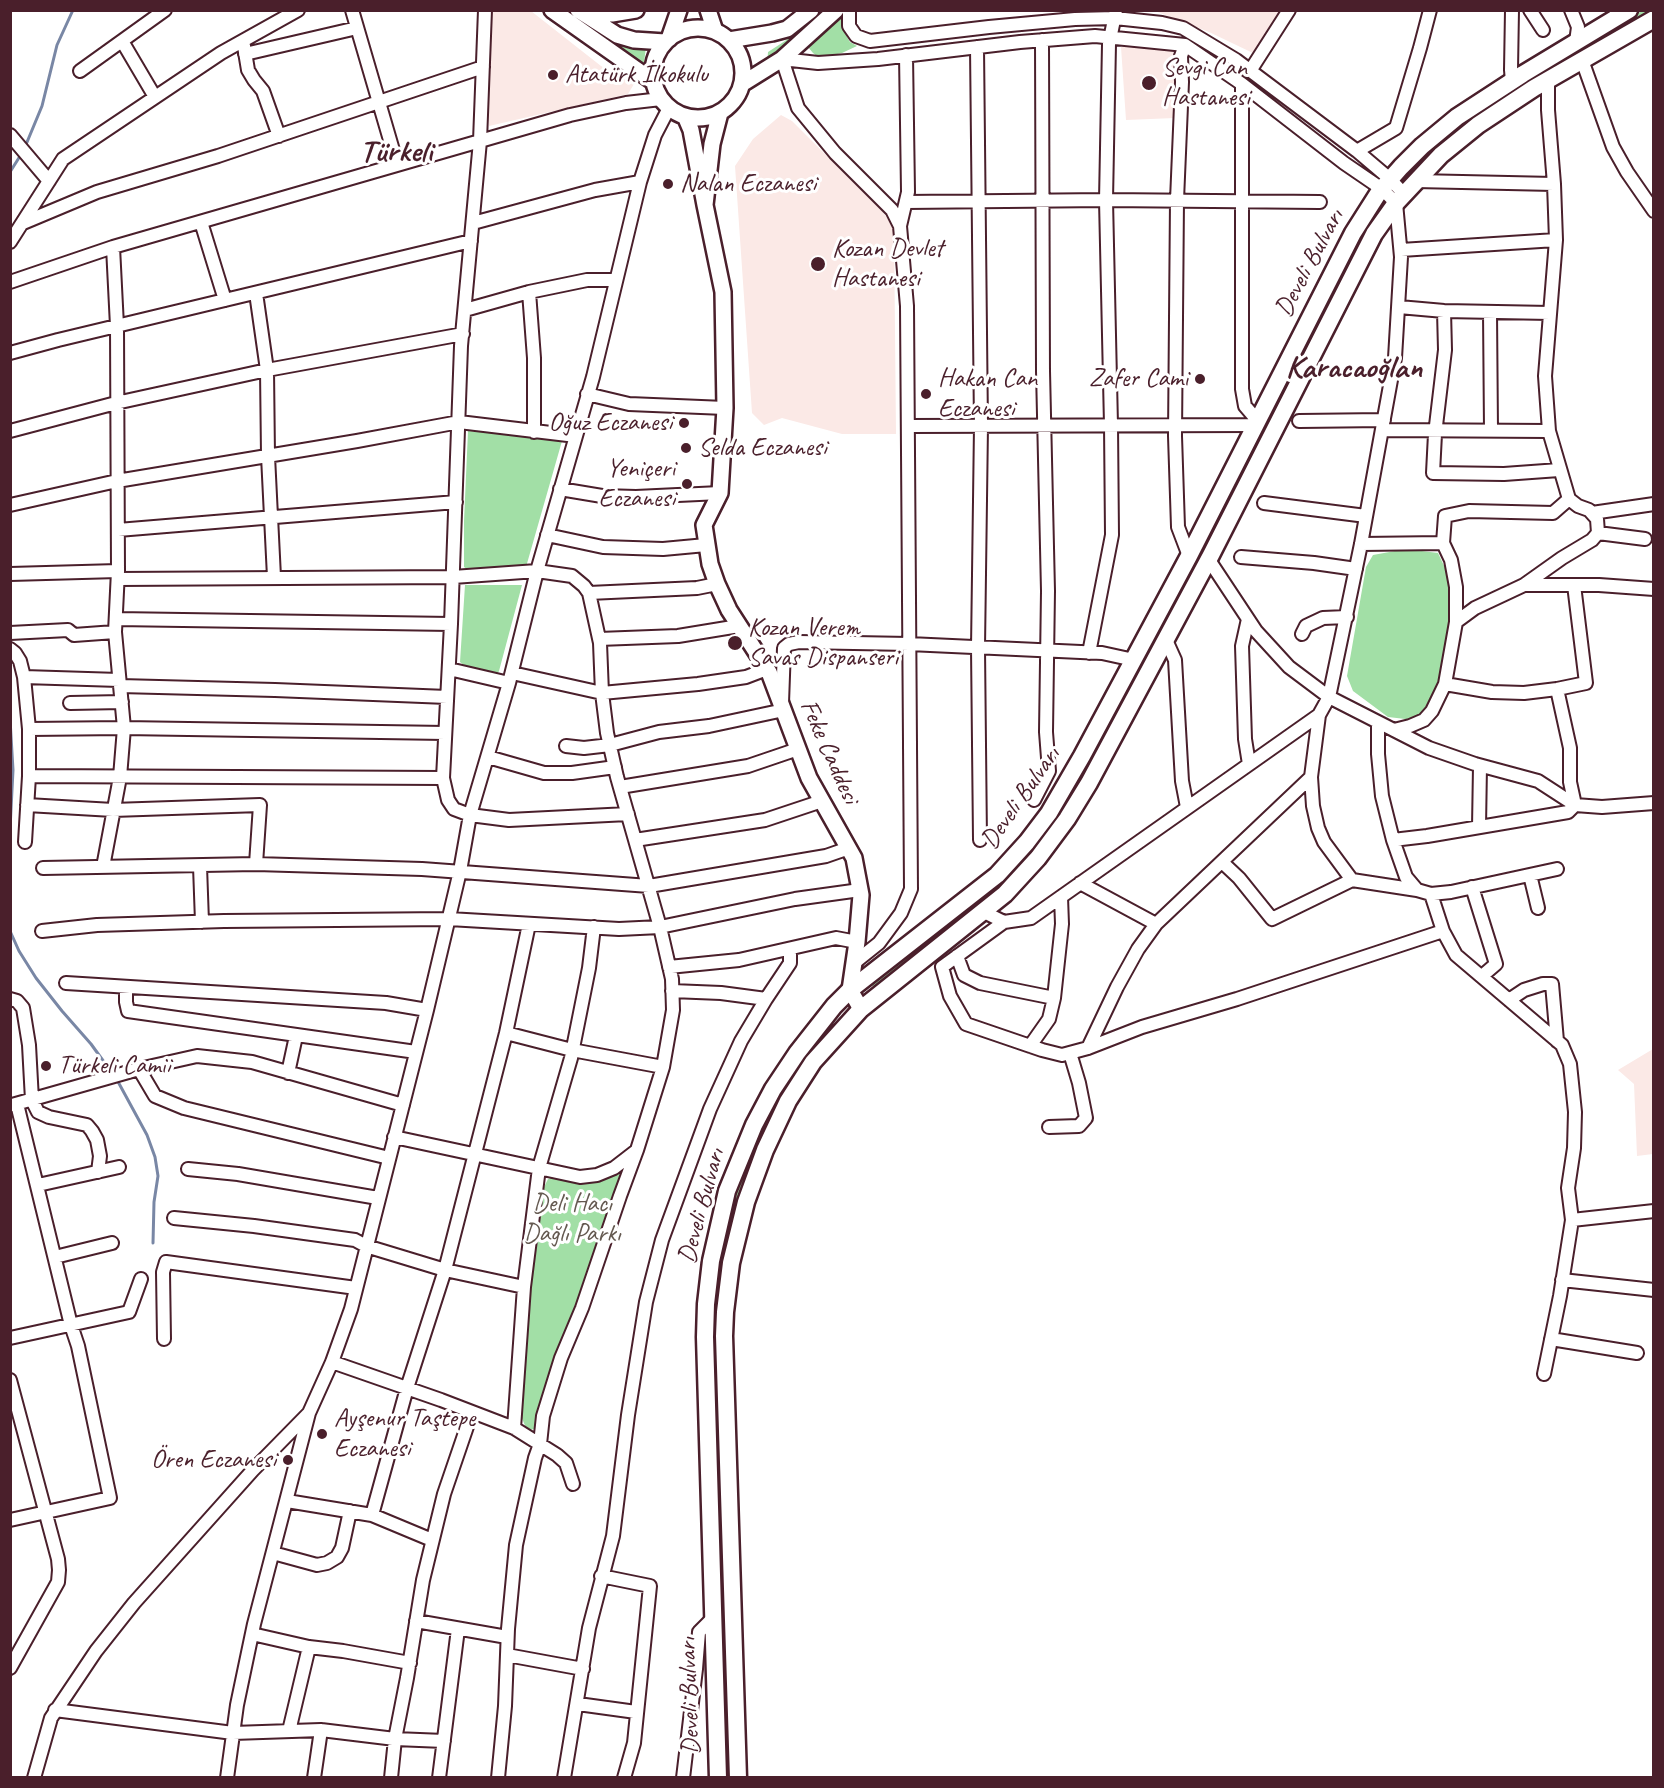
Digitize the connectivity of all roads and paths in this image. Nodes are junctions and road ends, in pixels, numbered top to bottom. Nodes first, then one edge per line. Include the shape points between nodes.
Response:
1 (165, 10) edge
2 (298, 10) edge
3 (352, 10) edge
4 (485, 10) edge
5 (552, 10) edge
6 (578, 10) edge
7 (590, 10) edge
8 (636, 10) edge
9 (679, 10) edge
10 (708, 10) edge
11 (1289, 10) edge
12 (1430, 10) edge
13 (1512, 10) edge
14 (1530, 10) edge
15 (1571, 10) edge
16 (810, 11) edge
17 (847, 11) edge
18 (1619, 12) edge
19 (1115, 14) edge
20 (1653, 19) edge
21 (357, 28) junction
22 (1543, 30) dead end
23 (715, 31) junction
24 (1110, 38) junction
25 (667, 40) junction
26 (729, 40) junction
27 (1042, 40) junction
28 (122, 41) junction
29 (1576, 42) junction
30 (1185, 45) junction
31 (977, 47) junction
32 (244, 48) junction
33 (906, 55) junction
34 (782, 59) junction
35 (1582, 60) junction
36 (483, 67) junction
37 (80, 71) dead end
38 (1250, 71) junction
39 (1548, 80) junction
40 (1512, 81) junction
41 (654, 82) junction
42 (742, 84) junction
43 (1242, 84) junction
44 (155, 97) junction
45 (379, 103) junction
46 (665, 104) junction
47 (720, 113) junction
48 (685, 116) junction
49 (10, 135) edge
50 (279, 136) junction
51 (480, 141) junction
52 (1358, 151) junction
53 (398, 165) junction
54 (49, 181) junction
55 (1416, 181) junction
56 (640, 182) junction
57 (1386, 184) junction
58 (1554, 184) junction
59 (1400, 199) junction
60 (1106, 200) junction
61 (1177, 200) junction
62 (1242, 200) junction
63 (978, 201) junction
64 (1043, 201) junction
65 (906, 202) junction
66 (1320, 202) dead end
67 (705, 205) junction
68 (1653, 211) edge
69 (201, 222) junction
70 (23, 223) junction
71 (473, 223) junction
72 (900, 226) junction
73 (1556, 240) junction
74 (471, 241) junction
75 (10, 242) edge
76 (113, 247) junction
77 (1401, 250) junction
78 (616, 280) junction
79 (10, 282) edge
80 (529, 292) junction
81 (256, 293) junction
82 (225, 300) junction
83 (1399, 307) junction
84 (465, 310) junction
85 (1444, 311) junction
86 (1490, 312) junction
87 (1550, 314) junction
88 (117, 326) junction
89 (463, 334) junction
90 (10, 353) edge
91 (267, 370) junction
92 (587, 394) junction
93 (117, 403) junction
94 (725, 408) junction
95 (1299, 421) dead end
96 (459, 422) junction
97 (1256, 423) junction
98 (1111, 425) junction
99 (1175, 425) junction
100 (1383, 425) junction
101 (908, 426) junction
102 (981, 426) junction
103 (1045, 426) junction
104 (1436, 430) junction
105 (1491, 430) junction
106 (10, 431) edge
107 (1549, 431) junction
108 (534, 432) junction
109 (576, 436) junction
110 (268, 456) junction
111 (1559, 470) junction
112 (117, 481) junction
113 (560, 489) junction
114 (720, 493) junction
115 (1569, 499) junction
116 (456, 502) junction
117 (1263, 503) dead end
118 (1653, 504) edge
119 (10, 505) edge
120 (1592, 513) junction
121 (1366, 516) junction
122 (272, 517) junction
123 (118, 530) junction
124 (1598, 532) junction
125 (547, 535) junction
126 (1645, 540) dead end
127 (1443, 543) junction
128 (1361, 544) junction
129 (706, 545) junction
130 (1189, 556) junction
131 (1241, 556) dead end
132 (1209, 560) junction
133 (1356, 569) junction
134 (537, 571) junction
135 (10, 574) edge
136 (118, 575) junction
137 (274, 577) junction
138 (453, 577) junction
139 (717, 584) junction
140 (1524, 585) junction
141 (1574, 585) junction
142 (1653, 589) edge
143 (589, 593) junction
144 (1347, 617) junction
145 (116, 619) junction
146 (1248, 619) junction
147 (1456, 622) junction
148 (451, 624) junction
149 (739, 626) junction
150 (115, 632) junction
151 (10, 633) edge
152 (1302, 634) dead end
153 (599, 639) junction
154 (1166, 640) junction
155 (909, 644) junction
156 (978, 648) junction
157 (10, 650) edge
158 (1048, 651) junction
159 (1089, 653) junction
160 (1134, 660) junction
161 (449, 669) junction
162 (767, 669) junction
163 (24, 677) junction
164 (511, 678) junction
165 (120, 683) junction
166 (1444, 684) junction
167 (1557, 689) junction
168 (602, 693) junction
169 (447, 697) junction
170 (1329, 697) junction
171 (122, 702) junction
172 (70, 703) dead end
173 (783, 706) junction
174 (1319, 715) junction
175 (1378, 722) junction
176 (124, 728) junction
177 (30, 729) junction
178 (1394, 730) junction
179 (445, 733) junction
180 (610, 745) junction
181 (566, 746) dead end
182 (798, 749) junction
183 (488, 758) junction
184 (1249, 764) junction
185 (1480, 766) junction
186 (615, 767) junction
187 (29, 776) junction
188 (120, 777) junction
189 (1311, 777) junction
190 (443, 778) junction
191 (620, 787) junction
192 (1034, 800) dead end
193 (822, 801) junction
194 (27, 804) junction
195 (1653, 804) edge
196 (1575, 805) junction
197 (1188, 807) junction
198 (113, 810) junction
199 (628, 814) junction
200 (470, 815) junction
201 (1479, 827) junction
202 (635, 840) junction
203 (980, 840) dead end
204 (1393, 840) junction
205 (25, 842) dead end
206 (849, 848) junction
207 (1222, 862) junction
208 (256, 864) junction
209 (200, 866) junction
210 (103, 867) junction
211 (43, 868) dead end
212 (1557, 869) dead end
213 (460, 871) junction
214 (1530, 875) junction
215 (1352, 880) junction
216 (1080, 883) junction
217 (649, 886) junction
218 (1472, 887) junction
219 (860, 890) junction
220 (1417, 890) junction
221 (1431, 894) junction
222 (1060, 897) junction
223 (1538, 908) dead end
224 (984, 912) junction
225 (448, 919) junction
226 (202, 922) junction
227 (1004, 922) junction
228 (529, 924) junction
229 (1156, 924) junction
230 (594, 927) junction
231 (660, 927) junction
232 (42, 931) dead end
233 (1443, 931) junction
234 (857, 942) junction
235 (790, 949) junction
236 (957, 956) junction
237 (854, 963) junction
238 (669, 967) junction
239 (1482, 976) junction
240 (66, 983) dead end
241 (126, 987) junction
242 (850, 990) junction
243 (672, 991) junction
244 (1054, 998) junction
245 (10, 999) edge
246 (766, 999) junction
247 (1509, 1000) junction
248 (427, 1010) junction
249 (861, 1010) junction
250 (506, 1033) junction
251 (296, 1036) junction
252 (1557, 1041) junction
253 (1030, 1046) junction
254 (1088, 1048) junction
255 (572, 1050) junction
256 (416, 1052) junction
257 (1070, 1053) junction
258 (663, 1067) junction
259 (139, 1069) junction
260 (288, 1073) junction
261 (32, 1100) junction
262 (14, 1105) edge
263 (402, 1105) junction
264 (1049, 1127) dead end
265 (394, 1137) junction
266 (637, 1150) junction
267 (474, 1155) junction
268 (389, 1158) junction
269 (119, 1167) dead end
270 (539, 1168) junction
271 (188, 1169) dead end
272 (98, 1172) junction
273 (38, 1185) junction
274 (378, 1198) junction
275 (1653, 1211) edge
276 (174, 1218) dead end
277 (1572, 1220) junction
278 (112, 1243) dead end
279 (366, 1246) junction
280 (55, 1257) junction
281 (445, 1270) junction
282 (141, 1279) dead end
283 (1562, 1280) junction
284 (524, 1287) junction
285 (356, 1288) junction
286 (1653, 1290) edge
287 (71, 1325) junction
288 (10, 1338) edge
289 (164, 1339) dead end
290 (1551, 1339) junction
291 (1637, 1353) dead end
292 (332, 1362) junction
293 (1544, 1374) dead end
294 (10, 1380) edge
295 (407, 1388) junction
296 (472, 1412) junction
297 (309, 1413) junction
298 (514, 1428) junction
299 (540, 1444) junction
300 (573, 1484) dead end
301 (287, 1501) junction
302 (350, 1511) junction
303 (46, 1512) junction
304 (372, 1515) junction
305 (10, 1520) edge
306 (432, 1540) junction
307 (273, 1553) junction
308 (601, 1576) junction
309 (713, 1618) junction
310 (416, 1621) junction
311 (458, 1629) junction
312 (252, 1634) junction
313 (507, 1638) junction
314 (309, 1647) junction
315 (507, 1655) junction
316 (410, 1663) junction
317 (10, 1668) edge
318 (583, 1669) junction
319 (578, 1704) junction
320 (56, 1710) junction
321 (636, 1712) junction
322 (321, 1730) junction
323 (289, 1731) junction
324 (233, 1733) junction
325 (395, 1739) junction
326 (444, 1741) junction
327 (36, 1777) edge
328 (227, 1778) edge
329 (314, 1778) edge
330 (391, 1778) edge
331 (439, 1778) edge
332 (498, 1778) edge
333 (564, 1778) edge
334 (624, 1778) edge
335 (683, 1778) edge
336 (718, 1778) edge
337 (738, 1778) edge

1 - 28 street
2 - 32 street
3 - 21 street
4 - 36 street
5 - 41 main road
6 - 25 main road via 617,35 634,40
7 - 8 main road via 612,14
9 - 25 main road
10 - 23 main road
11 - 38 street
12 - 52 street via 1396,128
13 - 40 street
14 - 22 street
15 - 29 street via 1578,27
16 - 26 main road via 787,29
17 - 19 street via 849,26 856,36 870,41
17 - 34 main road
18 - 29 highway, Develi Bulvarı
19 - 24 street
19 - 38 street via 1183,28
20 - 35 highway, Develi Bulvarı
21 - 32 street
21 - 45 street
23 - 25 main road via 691,29
23 - 26 main road
24 - 27 street
24 - 30 street
24 - 60 street
25 - 41 main road via 655,61
26 - 42 main road via 742,60
27 - 31 street
27 - 64 street
28 - 37 street
28 - 44 street
29 - 40 highway, Develi Bulvarı
30 - 43 street
30 - 61 street via 1180,56
31 - 33 street
31 - 63 street
32 - 44 street via 221,53
32 - 50 street via 248,70 263,91
33 - 34 street via 818,63
33 - 65 street
34 - 42 main road
34 - 72 street via 798,108 835,153 892,210
35 - 39 highway, Develi Bulvarı
35 - 68 street via 1613,147
36 - 45 street
36 - 51 street
38 - 52 street
39 - 55 highway, Develi Bulvarı via 1478,125
39 - 58 street
40 - 57 highway, Develi Bulvarı via 1441,130
41 - 46 main road
42 - 47 main road via 738,96
43 - 57 street via 1344,163
43 - 62 street
44 - 54 street via 63,159
45 - 50 street
45 - 53 street
46 - 48 main road
46 - 51 street via 626,104 570,115
46 - 56 street
47 - 48 main road via 709,117
47 - 67 main road
48 - 67 main road, Feke Caddesi
49 - 54 street
50 - 70 street via 97,192
51 - 53 street
51 - 71 street
52 - 57 street
53 - 69 street
54 - 70 street
55 - 58 street
55 - 59 highway, Develi Bulvarı
56 - 71 street
56 - 78 street
57 - 59 street
57 - 97 highway, Develi Bulvarı via 1353,233
58 - 73 street
59 - 77 street
59 - 132 highway, Develi Bulvarı via 1374,234
60 - 61 street
60 - 64 street
60 - 98 street
61 - 62 street
61 - 99 street
62 - 66 street
62 - 97 street via 1242,389 1245,406
63 - 64 street
63 - 65 street
63 - 102 street
64 - 103 street
65 - 72 street
67 - 94 main road, Feke Caddesi via 723,292
69 - 76 street
69 - 82 street
70 - 75 street
71 - 74 street
72 - 101 street via 907,306
73 - 77 street
73 - 87 street
74 - 81 street
74 - 84 street
76 - 79 street
76 - 88 street
77 - 83 street
78 - 80 street via 587,280
78 - 92 street
80 - 84 street
80 - 108 street
81 - 82 street
81 - 91 street
82 - 88 street
83 - 85 street
83 - 100 street
84 - 89 street
85 - 86 street
85 - 104 street via 1445,350
86 - 87 street
86 - 105 street
87 - 107 street via 1545,376
88 - 90 street
88 - 93 street
89 - 91 street
89 - 96 street
91 - 93 street
91 - 110 street
92 - 94 street via 629,404
92 - 109 street
93 - 106 street
93 - 112 street
94 - 114 main road, Feke Caddesi
95 - 100 street
96 - 108 street
96 - 110 street
96 - 116 street
97 - 99 street
97 - 130 highway, Develi Bulvarı
98 - 99 street
98 - 103 street
98 - 159 street via 1112,535
99 - 130 street via 1178,527
100 - 104 street
100 - 121 street
101 - 102 street
101 - 155 street
102 - 103 street
102 - 156 street
103 - 158 street
104 - 105 street
104 - 111 street via 1433,473
105 - 107 street
107 - 111 street
108 - 109 street
109 - 113 street
110 - 112 street
110 - 122 street
111 - 115 street
112 - 119 street
112 - 123 street
113 - 114 street via 636,497
113 - 125 street
114 - 129 main road, Feke Caddesi via 704,525
115 - 120 street
115 - 127 street via 1553,513 1468,511 1445,516
116 - 122 street
116 - 138 street
117 - 121 street
118 - 120 street
120 - 124 street
121 - 128 street
122 - 123 street
122 - 137 street
123 - 136 street
124 - 126 street
124 - 140 street via 1592,540
125 - 129 street via 603,548
125 - 134 street
127 - 128 street
127 - 147 street via 1456,586
128 - 133 street
129 - 139 main road, Feke Caddesi
130 - 160 highway, Develi Bulvarı
131 - 133 street
132 - 146 street
132 - 154 highway, Develi Bulvarı
133 - 144 street
134 - 138 street
134 - 143 street via 572,576
134 - 164 street
135 - 136 street
136 - 137 street
136 - 145 street
137 - 138 street
138 - 148 street
139 - 143 street
139 - 149 main road, Feke Caddesi
140 - 141 street
140 - 147 street via 1474,608
141 - 142 street
141 - 167 street via 1586,683
143 - 153 street
144 - 152 street via 1323,618 1306,626
144 - 170 street
145 - 148 street
145 - 150 street
146 - 170 street via 1289,667
146 - 184 street via 1242,646
147 - 166 street
148 - 161 street
149 - 153 street via 678,636
149 - 162 main road, Feke Caddesi
150 - 151 street
150 - 165 street
153 - 168 street
154 - 197 street via 1175,660 1182,781
154 - 224 highway, Develi Bulvarı via 1063,825 1028,870
155 - 156 street
155 - 173 street via 789,644 784,648
155 - 237 street via 911,889 901,913 879,943
156 - 158 street
156 - 203 street
157 - 163 street via 20,661
158 - 159 street
158 - 192 street via 1049,771
159 - 160 street
160 - 242 highway, Develi Bulvarı via 1060,796 1015,856 997,875
161 - 164 street
161 - 169 street
162 - 168 street via 708,683
162 - 173 main road, Feke Caddesi
163 - 165 street
163 - 177 street
164 - 168 street
164 - 183 street
165 - 169 street
165 - 171 street
166 - 167 street via 1492,692
166 - 178 street via 1424,720
167 - 196 street via 1570,748
168 - 180 street
169 - 179 street
170 - 174 street
170 - 175 street
171 - 172 street
171 - 176 street
173 - 180 street via 709,726 659,732
173 - 182 main road, Feke Caddesi
174 - 184 street
174 - 189 street
175 - 178 street
175 - 204 street via 1382,796
176 - 177 street
176 - 179 street
176 - 188 street
177 - 187 street
178 - 185 street
179 - 190 street
180 - 181 street
180 - 186 street
182 - 191 street via 748,766
182 - 193 main road, Feke Caddesi
183 - 186 street via 544,773
183 - 200 street
184 - 197 street
185 - 196 street via 1538,781
185 - 201 street
186 - 191 street
187 - 188 street
187 - 194 street
188 - 190 street
188 - 198 street
189 - 207 street
189 - 215 street via 1318,828
190 - 200 street via 454,809
191 - 199 street
193 - 202 street via 765,820
193 - 206 main road, Feke Caddesi
194 - 198 street
194 - 205 street
195 - 196 street
196 - 201 street via 1569,812
197 - 216 street
198 - 208 street via 260,805
198 - 210 street
199 - 200 street via 509,820
199 - 202 street
200 - 213 street
201 - 204 street
202 - 217 street
204 - 220 street via 1406,878
206 - 217 street via 826,856
206 - 219 main road, Feke Caddesi
207 - 215 street via 1272,919
207 - 229 street
208 - 209 street
208 - 213 street
209 - 210 street
209 - 226 street
210 - 211 street
212 - 214 street
213 - 217 street
213 - 225 street
214 - 218 street
214 - 223 street
215 - 220 street
216 - 222 street
216 - 229 street
217 - 231 street
218 - 221 street
218 - 239 street via 1496,964
219 - 231 street
219 - 234 main road, Feke Caddesi
220 - 221 street
221 - 233 street
222 - 227 street via 1031,918
222 - 244 street via 1062,924
224 - 227 street
224 - 249 highway, Develi Bulvarı
225 - 226 street
225 - 228 street
225 - 248 street
226 - 232 street
227 - 236 street
228 - 230 street
228 - 250 street
229 - 254 street via 1117,987
230 - 231 street
230 - 255 street
231 - 238 street
233 - 239 street via 1456,955
233 - 254 street via 1142,1027
234 - 235 street via 836,938
234 - 237 main road, Feke Caddesi
235 - 238 street via 739,960
235 - 246 street via 790,963
236 - 244 street via 964,975 980,983
236 - 253 street via 942,967 950,996 966,1024
237 - 242 main road, Feke Caddesi
238 - 243 street
239 - 247 street
240 - 241 street
241 - 248 street via 386,1003
241 - 251 street via 128,1011
242 - 249 main road
242 - 309 highway, Develi Bulvarı via 818,1025 773,1089 738,1162 719,1220 705,1322
243 - 246 street
243 - 258 street via 673,1010
244 - 253 street via 1049,1019
245 - 261 street via 23,1008
246 - 308 street via 741,1041 710,1109 663,1240 637,1348 613,1536
247 - 252 street
247 - 252 street via 1524,990 1551,984
248 - 256 street
249 - 337 highway, Develi Bulvarı via 813,1062 788,1101 750,1188 731,1263 724,1336
250 - 255 street
250 - 267 street
251 - 256 street
251 - 260 street
252 - 277 street via 1570,1064 1575,1112 1568,1188
253 - 257 street via 1062,1055
254 - 257 street
255 - 258 street
255 - 270 street
256 - 263 street
257 - 264 street via 1086,1118 1079,1126
258 - 266 street
259 - 260 street via 197,1056 252,1062
259 - 261 street
259 - 268 street via 155,1096 184,1108
260 - 263 street
261 - 262 street
261 - 272 street via 38,1112 49,1117 87,1125 97,1140
262 - 273 street
263 - 265 street
265 - 267 street
265 - 268 street
266 - 270 street via 596,1175 580,1177
266 - 299 street via 561,1358 543,1416
267 - 270 street
267 - 281 street
268 - 274 street
269 - 272 street
270 - 284 street
271 - 274 street
272 - 273 street
273 - 280 street
274 - 279 street
275 - 277 street
276 - 279 street via 356,1240
277 - 283 street
278 - 280 street
279 - 281 street
279 - 285 street
280 - 287 street
281 - 284 street
281 - 295 street
282 - 287 street via 129,1312
283 - 286 street
283 - 290 street
284 - 298 street
285 - 289 street via 166,1262
285 - 292 street
287 - 288 street
287 - 303 street via 110,1498
290 - 291 street
290 - 293 street
292 - 295 street
292 - 297 street
294 - 303 street
295 - 296 street
295 - 304 street
296 - 298 street
296 - 306 street
297 - 301 street
297 - 320 street via 134,1603
298 - 299 street
299 - 300 street via 566,1463
299 - 313 street via 516,1545
301 - 302 street
301 - 307 street
302 - 304 street
302 - 307 street via 342,1548 327,1563 317,1565
303 - 305 street
303 - 317 street via 58,1559 58,1582
304 - 306 street
306 - 310 street
307 - 312 street
308 - 318 street
308 - 321 street via 650,1586
309 - 335 street via 699,1632
309 - 336 highway, Develi Bulvarı
310 - 311 street
310 - 316 street
311 - 313 street
311 - 326 street
312 - 314 street
312 - 324 street
313 - 315 street
314 - 316 street
314 - 323 street
315 - 318 street
315 - 332 street
316 - 325 street
318 - 319 street
319 - 321 street
319 - 333 street
320 - 324 street
320 - 327 street
321 - 334 street via 634,1743
322 - 323 street
322 - 325 street
322 - 329 street
323 - 324 street
324 - 328 street
325 - 326 street
325 - 330 street
326 - 331 street

